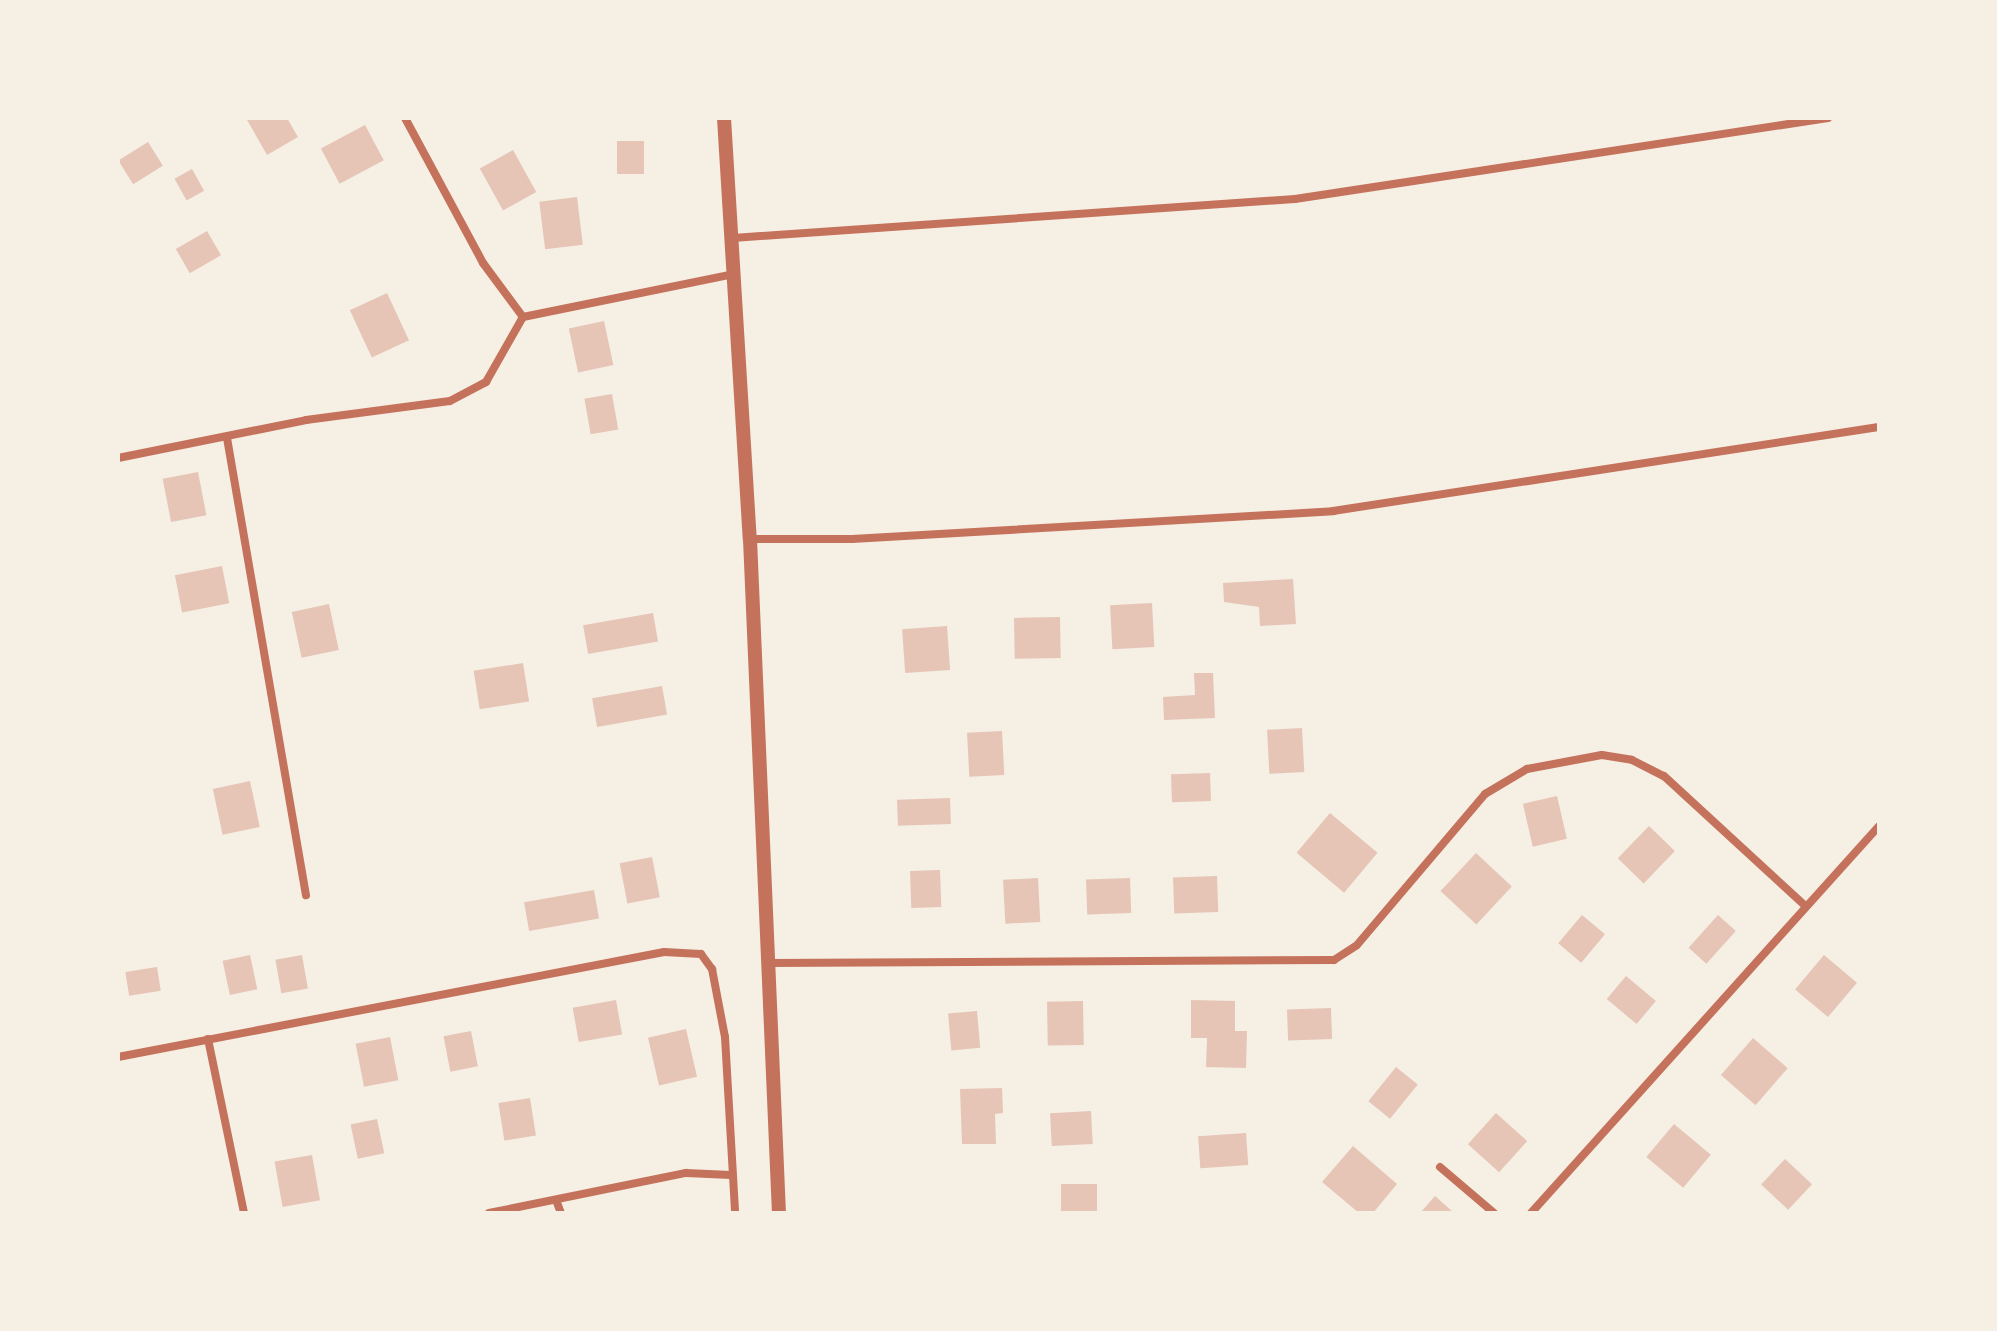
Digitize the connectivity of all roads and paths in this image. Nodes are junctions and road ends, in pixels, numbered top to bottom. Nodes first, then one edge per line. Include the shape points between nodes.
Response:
1 (405, 118) edge
2 (724, 118) edge
3 (1828, 118) edge
4 (733, 238) junction
5 (735, 274) junction
6 (523, 317) junction
7 (1879, 427) edge
8 (227, 438) junction
9 (118, 458) edge
10 (750, 539) junction
11 (1879, 826) edge
12 (306, 895) dead end
13 (1803, 904) junction
14 (768, 963) junction
15 (208, 1039) junction
16 (118, 1057) edge
17 (1440, 1167) dead end
18 (731, 1175) junction
19 (556, 1200) junction
20 (244, 1213) edge
21 (489, 1213) edge
22 (561, 1213) edge
23 (735, 1213) edge
24 (779, 1213) edge
25 (1494, 1213) edge
26 (1531, 1213) edge

1 - 6 street via 483,263
2 - 4 street
3 - 4 street via 1295,199
4 - 5 street
5 - 6 street
5 - 10 street
6 - 8 street via 486,382 450,401 306,420
7 - 10 street via 1333,511 852,539
8 - 9 street
8 - 12 street
10 - 14 street
11 - 13 street
13 - 14 street via 1664,776 1632,760 1602,755 1527,769 1485,794 1357,945 1334,960
13 - 26 street
14 - 24 street
15 - 16 street
15 - 18 street via 664,952 701,954 712,969 725,1037
15 - 20 street
17 - 25 street
18 - 19 street via 686,1173
18 - 23 street
19 - 21 street
19 - 22 street

